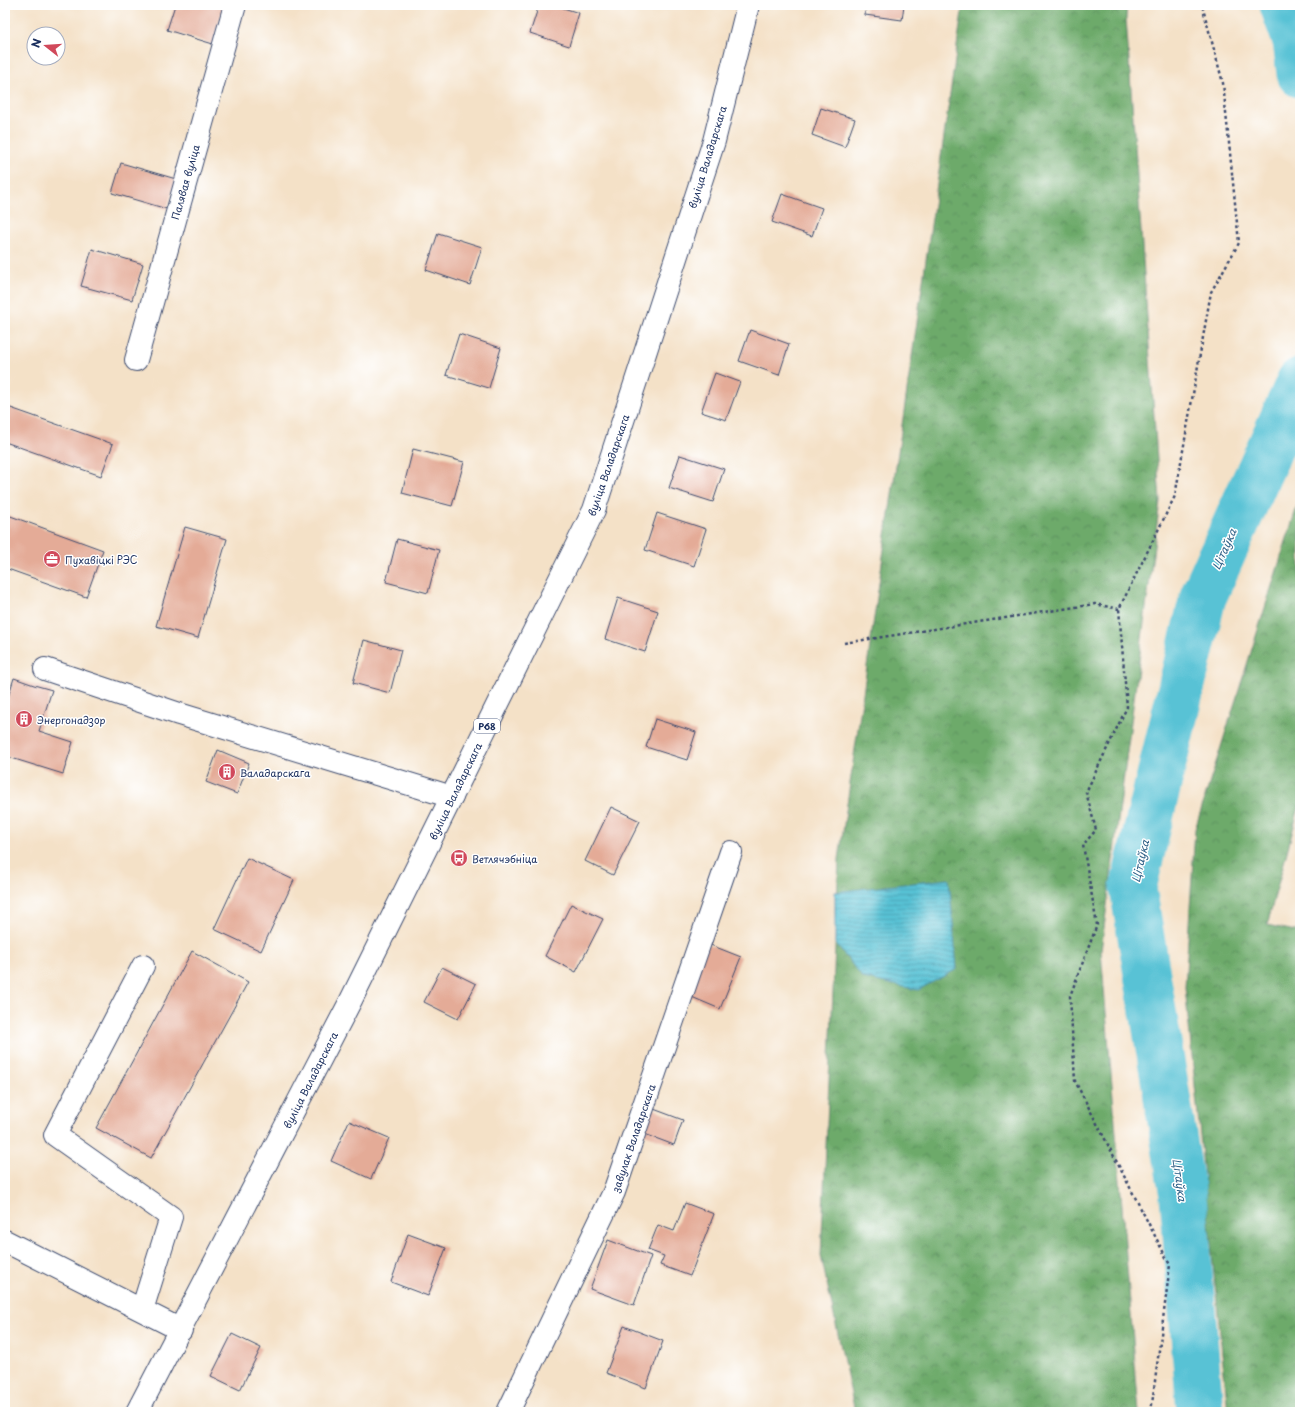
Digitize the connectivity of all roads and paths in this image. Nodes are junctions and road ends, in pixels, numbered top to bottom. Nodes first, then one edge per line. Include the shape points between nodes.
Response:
1 (235, 5) edge
2 (748, 5) edge
3 (1202, 5) edge
4 (136, 360) dead end
5 (1119, 609) junction
6 (844, 643) dead end
7 (45, 669) dead end
8 (452, 797) junction
9 (731, 852) dead end
10 (143, 966) dead end
11 (5, 1241) edge
12 (142, 1310) junction
13 (181, 1330) junction
14 (137, 1412) edge
15 (508, 1412) edge
16 (1151, 1412) edge

1 - 4 main road, Палявая вуліца
2 - 8 main road, вуліца Валадарскага / Р68 via 714,141 594,510
3 - 5 path via 1223,83 1239,243 1211,292 1175,496
5 - 6 path via 1095,604
5 - 16 path via 1127,707 1086,792 1096,830 1083,845 1097,925 1070,996 1075,1081 1170,1265
7 - 8 main road via 179,714
8 - 13 main road, вуліца Валадарскага / Р68
9 - 15 main road, завулак Валадарскага via 614,1192
10 - 12 main road via 55,1135 171,1217
11 - 12 main road
12 - 13 main road
13 - 14 main road, вуліца Валадарскага / Р68

